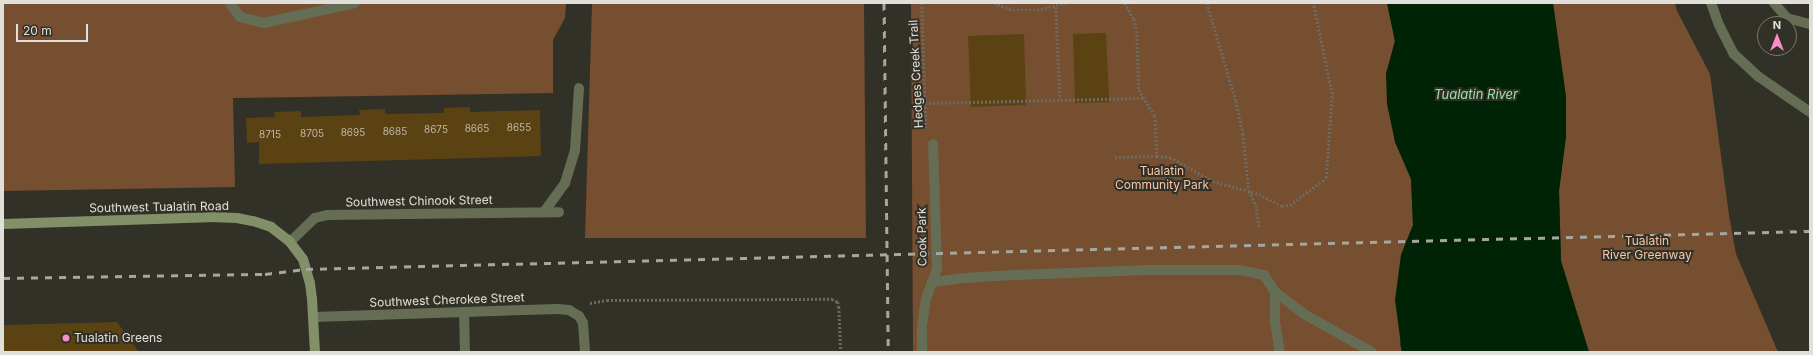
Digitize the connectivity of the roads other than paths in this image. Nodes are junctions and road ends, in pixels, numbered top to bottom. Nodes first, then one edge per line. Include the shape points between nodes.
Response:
1 (230, 3) edge
2 (355, 3) edge
3 (1711, 3) edge
4 (1774, 3) edge
5 (1810, 24) edge
6 (579, 88) dead end
7 (1810, 112) edge
8 (933, 144) road end
9 (544, 212) junction
10 (559, 212) dead end
11 (3, 224) edge
12 (290, 242) junction
13 (932, 282) junction
14 (1275, 292) junction
15 (464, 312) junction
16 (314, 317) junction
17 (315, 352) edge
18 (465, 352) edge
19 (585, 352) edge
20 (922, 352) edge
21 (1280, 352) edge
22 (1372, 352) edge

1 - 2 street via 240,17 264,23
3 - 7 street via 1734,54 1759,77
4 - 5 street via 1787,18
6 - 9 street via 575,151 565,182
8 - 13 street, Cook Park via 937,269
9 - 10 street, Southwest Chinook Street
9 - 12 street, Southwest Chinook Street via 327,215 315,218
11 - 12 main road, Southwest Tualatin Road via 237,218 271,227
12 - 16 main road, Southwest Tualatin Road via 303,259 310,284
13 - 14 street via 1013,275 1147,270 1240,270 1264,275
13 - 20 street, Cook Park via 922,326
14 - 21 street via 1275,322
14 - 22 street via 1304,314
15 - 16 street, Southwest Cherokee Street
15 - 18 street
15 - 19 street, Southwest Cherokee Street via 569,310 579,316 583,323
16 - 17 main road, Southwest Tualatin Road

